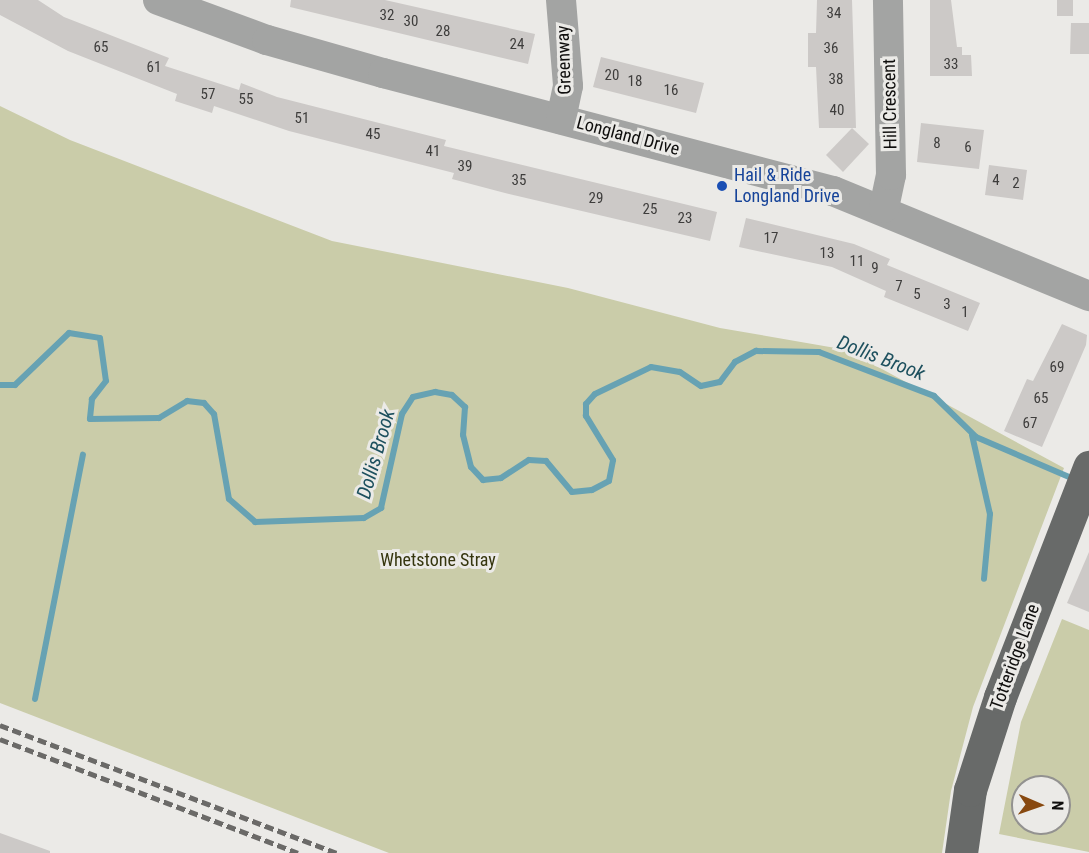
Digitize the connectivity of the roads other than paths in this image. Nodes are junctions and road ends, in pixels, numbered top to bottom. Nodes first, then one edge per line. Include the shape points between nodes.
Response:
1 (158, 0) edge
2 (561, 0) edge
3 (888, 0) edge
4 (561, 119) junction
5 (884, 208) junction
6 (1089, 296) edge
7 (1089, 467) edge
8 (961, 853) edge

1 - 4 street, Longland Drive via 267,40
2 - 4 street, Greenway via 568,86
3 - 5 street, Hill Crescent via 891,175
4 - 5 street, Longland Drive
5 - 6 street, Longland Drive
7 - 8 main road, Totteridge Lane via 984,744 970,790

